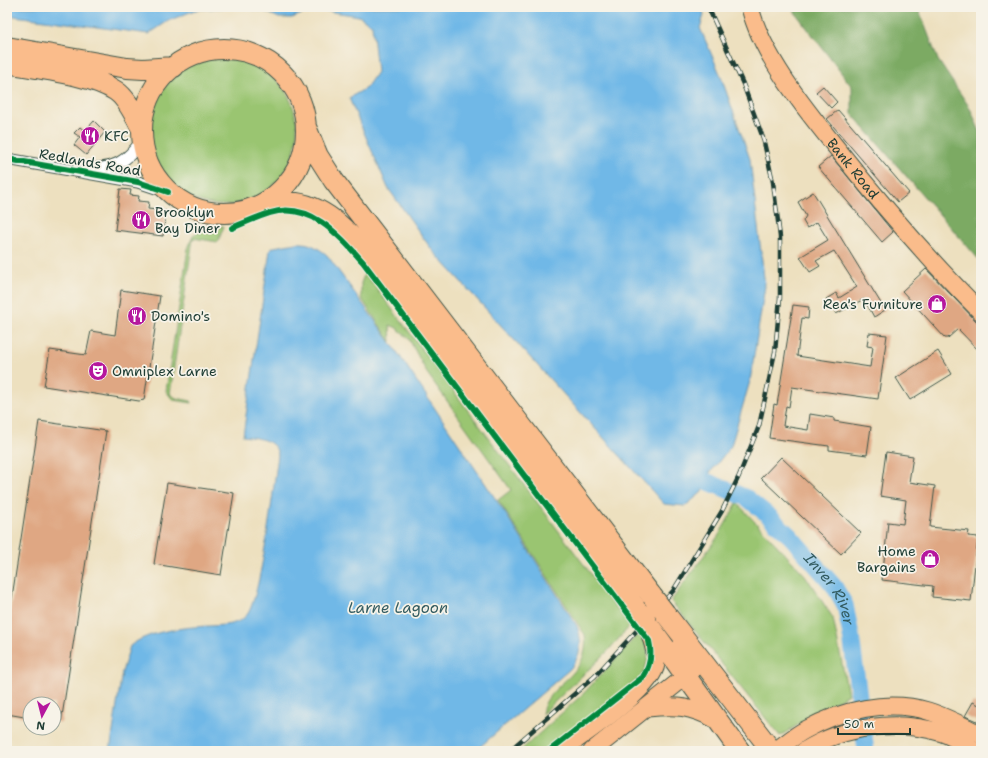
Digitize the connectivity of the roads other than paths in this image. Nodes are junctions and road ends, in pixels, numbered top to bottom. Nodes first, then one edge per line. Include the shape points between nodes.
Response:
1 (750, 7) edge
2 (7, 48) edge
3 (7, 63) edge
4 (174, 67) junction
5 (306, 127) junction
6 (142, 134) junction
7 (7, 160) edge
8 (40, 165) junction
9 (168, 192) junction
10 (262, 204) junction
11 (981, 312) edge
12 (651, 610) junction
13 (687, 677) junction
14 (646, 708) junction
15 (717, 720) junction
16 (981, 735) edge
17 (738, 749) edge
18 (561, 751) edge
19 (592, 751) edge
20 (772, 751) edge
21 (775, 751) edge
22 (804, 751) edge
23 (975, 751) edge

1 - 11 main road, Bank Road via 759,34 801,102 859,177
2 - 4 highway via 127,68
3 - 6 highway via 87,78 117,91 128,104
4 - 5 highway via 199,53 215,50 243,52 259,57 281,71 289,80 301,103
4 - 6 highway via 162,77 148,100
5 - 10 highway via 298,166 284,186
5 - 12 highway via 318,156 334,180 616,549
6 - 8 street, Redlands Road via 130,155 115,166 87,169
6 - 9 highway via 144,151 151,168
7 - 8 street, Redlands Road
8 - 9 street, Redlands Road via 138,182
9 - 10 highway via 186,203 216,213 233,214
10 - 12 highway via 287,202 315,208 355,240
12 - 13 highway
12 - 18 main road via 656,665 650,676 634,694
12 - 20 highway
13 - 14 main road
13 - 15 highway
14 - 15 main road via 682,706 698,710
14 - 19 main road
15 - 17 highway
16 - 21 main road via 929,711 891,706 839,714 804,730
22 - 23 main road via 846,732 897,726 927,729 952,737

